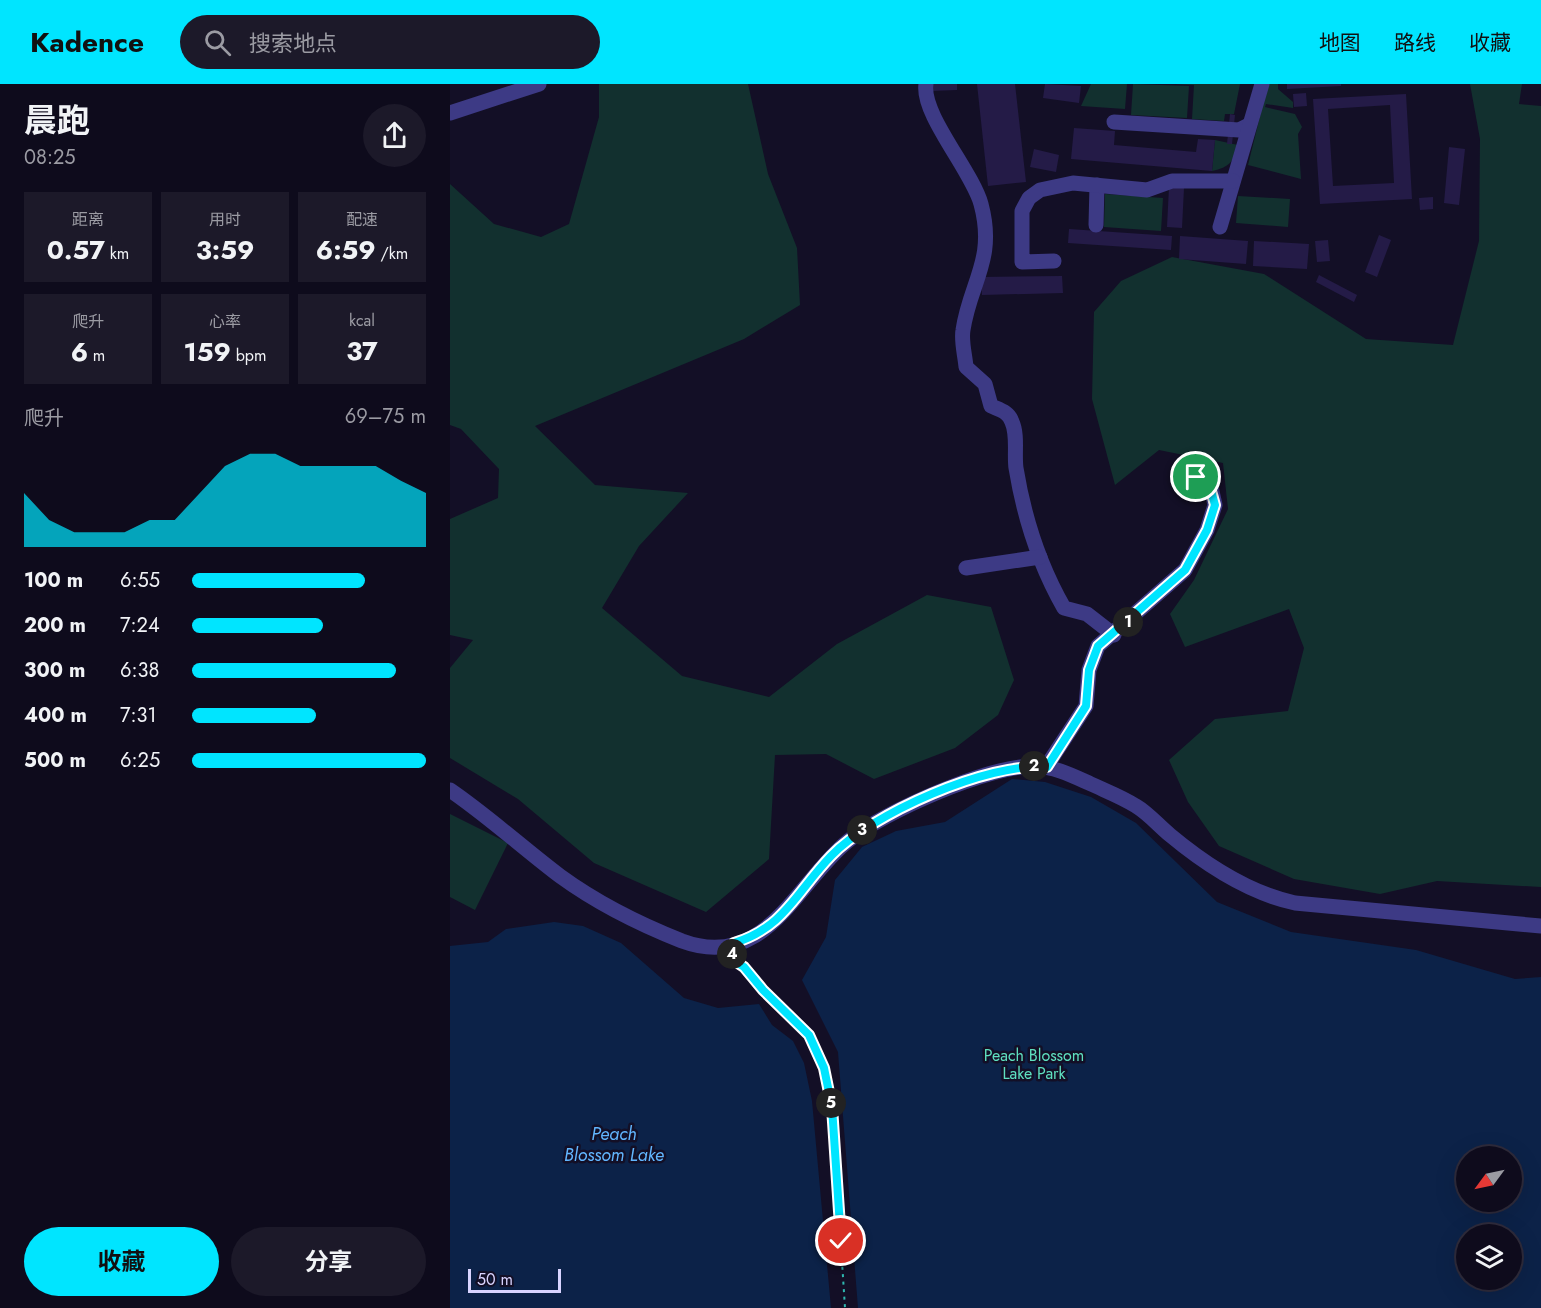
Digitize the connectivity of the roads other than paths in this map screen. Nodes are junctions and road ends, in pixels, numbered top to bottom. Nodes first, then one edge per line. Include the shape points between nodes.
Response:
1 (539, 84) edge
2 (926, 84) edge
3 (1262, 84) edge
4 (450, 113) edge
5 (1114, 122) dead end
6 (1249, 125) junction
7 (1233, 181) junction
8 (1097, 185) junction
9 (1096, 225) dead end
10 (1220, 227) dead end
11 (1054, 261) dead end
12 (1184, 485) dead end
13 (1040, 557) junction
14 (966, 568) dead end
15 (1114, 635) junction
16 (1047, 767) junction
17 (450, 790) edge
18 (1541, 926) edge

1 - 4 street
2 - 13 street via 929,108 983,213 985,253 962,331 966,367 985,384 991,406 1006,413 1013,423 1017,469
3 - 6 street
5 - 6 street via 1239,130
6 - 7 street
7 - 8 street via 1172,181 1147,190
7 - 10 street
8 - 9 street
8 - 11 street via 1073,183 1040,190 1029,198 1022,211 1022,262
12 - 15 street via 1196,477 1210,487 1215,505 1207,530 1185,570
13 - 14 street
13 - 15 street via 1064,608 1087,614
15 - 16 street via 1098,646 1089,670 1086,706
16 - 17 street via 1017,767 949,788 877,821 832,854 779,919 758,934 734,943 709,945 684,941 610,909
16 - 18 street via 1064,771 1138,806 1204,861 1270,896 1295,903

